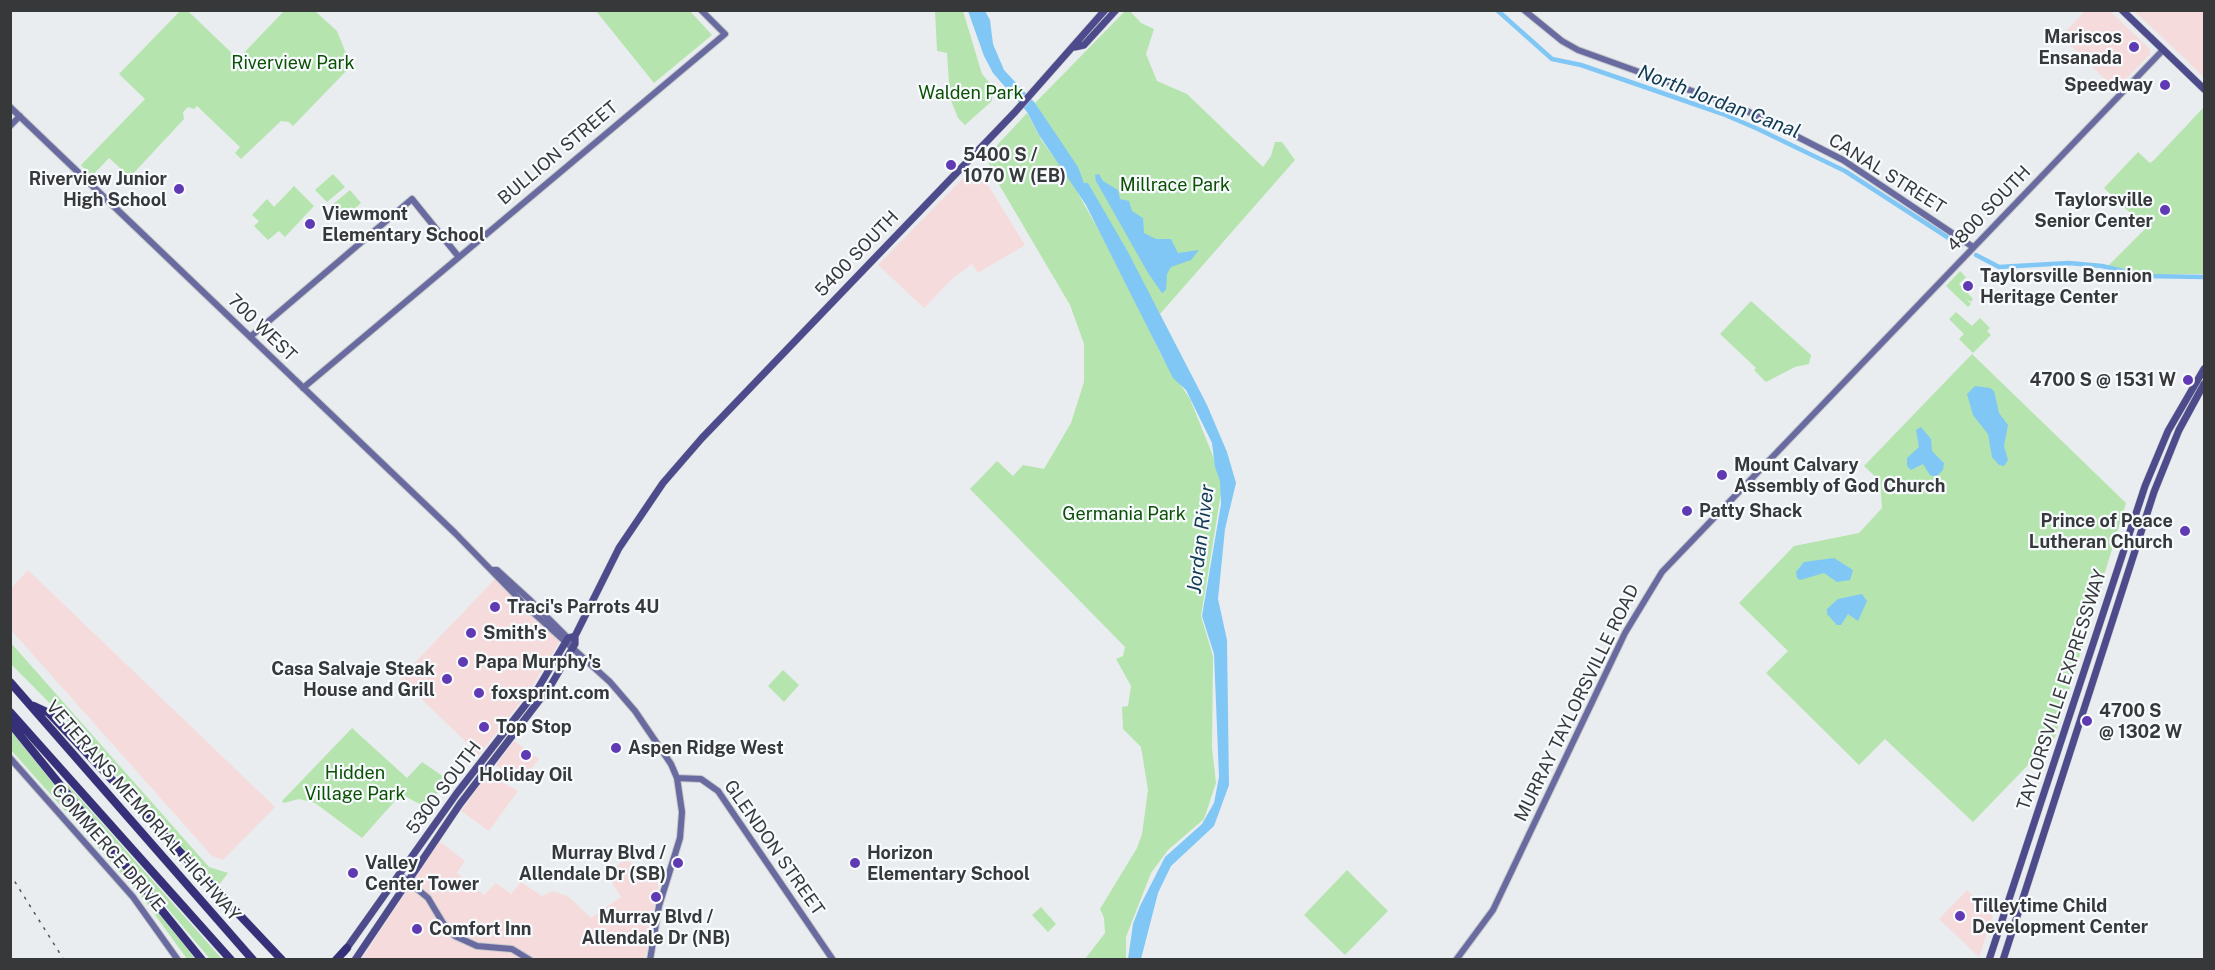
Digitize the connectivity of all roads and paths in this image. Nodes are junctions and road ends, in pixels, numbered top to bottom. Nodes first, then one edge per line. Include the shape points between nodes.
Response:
1 (701, 10) edge
2 (1106, 10) edge
3 (1116, 10) edge
4 (1524, 10) edge
5 (2122, 10) edge
6 (1075, 47) junction
7 (2163, 50) junction
8 (2205, 90) edge
9 (10, 107) edge
10 (20, 116) junction
11 (10, 126) edge
12 (1973, 247) junction
13 (458, 256) junction
14 (1900, 323) joint
15 (250, 337) junction
16 (2204, 369) edge
17 (2205, 384) edge
18 (303, 388) junction
19 (663, 483) joint
20 (572, 644) junction
21 (10, 682) edge
22 (31, 705) junction
23 (10, 712) edge
24 (10, 723) edge
25 (10, 758) edge
26 (677, 778) junction
27 (399, 874) junction
28 (408, 880) junction
29 (347, 948) joint
30 (280, 957) edge
31 (178, 960) edge
32 (202, 960) edge
33 (231, 960) edge
34 (253, 960) edge
35 (337, 960) edge
36 (355, 960) edge
37 (530, 960) edge
38 (650, 960) edge
39 (833, 960) edge
40 (1456, 960) edge
41 (1989, 960) edge
42 (2003, 960) edge

1 - 13 street, BULLION STREET via 725,34
2 - 6 main road, 5400 SOUTH
3 - 6 main road, 5400 SOUTH via 1084,45
4 - 12 street, CANAL STREET via 1578,50 1745,110 1835,156
5 - 7 main road
6 - 19 main road, 5400 SOUTH
7 - 8 main road
7 - 12 street, 4800 SOUTH
9 - 10 street, 700 WEST
10 - 11 street
10 - 15 street, 700 WEST
12 - 14 street, 4800 SOUTH
13 - 15 street via 412,199
13 - 18 street, BULLION STREET
14 - 40 street, MURRAY TAYLORSVILLE ROAD via 1674,558 1650,588 1492,910
15 - 18 street, 700 WEST
16 - 41 main road, TAYLORSVILLE EXPRESSWAY via 2168,431 2145,486
17 - 42 main road, TAYLORSVILLE EXPRESSWAY via 2179,430 2154,492
18 - 20 street, 700 WEST
19 - 20 main road, 5300 SOUTH via 619,548
20 - 26 street, 700 WEST via 635,711
20 - 27 main road, 5300 SOUTH
20 - 28 main road, 5300 SOUTH via 543,697 460,804
21 - 22 highway, VETERANS MEMORIAL HIGHWAY
22 - 30 highway via 49,713
22 - 34 highway, VETERANS MEMORIAL HIGHWAY
23 - 33 highway, VETERANS MEMORIAL HIGHWAY
24 - 32 highway
25 - 31 street, COMMERCE DRIVE via 133,897
26 - 38 street, 700 WEST via 682,812 680,838 659,906
26 - 39 street, GLENDON STREET via 701,778 718,791
27 - 28 street
27 - 29 main road, 5300 SOUTH
28 - 36 main road, 5300 SOUTH
28 - 37 street via 429,898 443,923 456,936 477,946 512,949
29 - 35 highway

